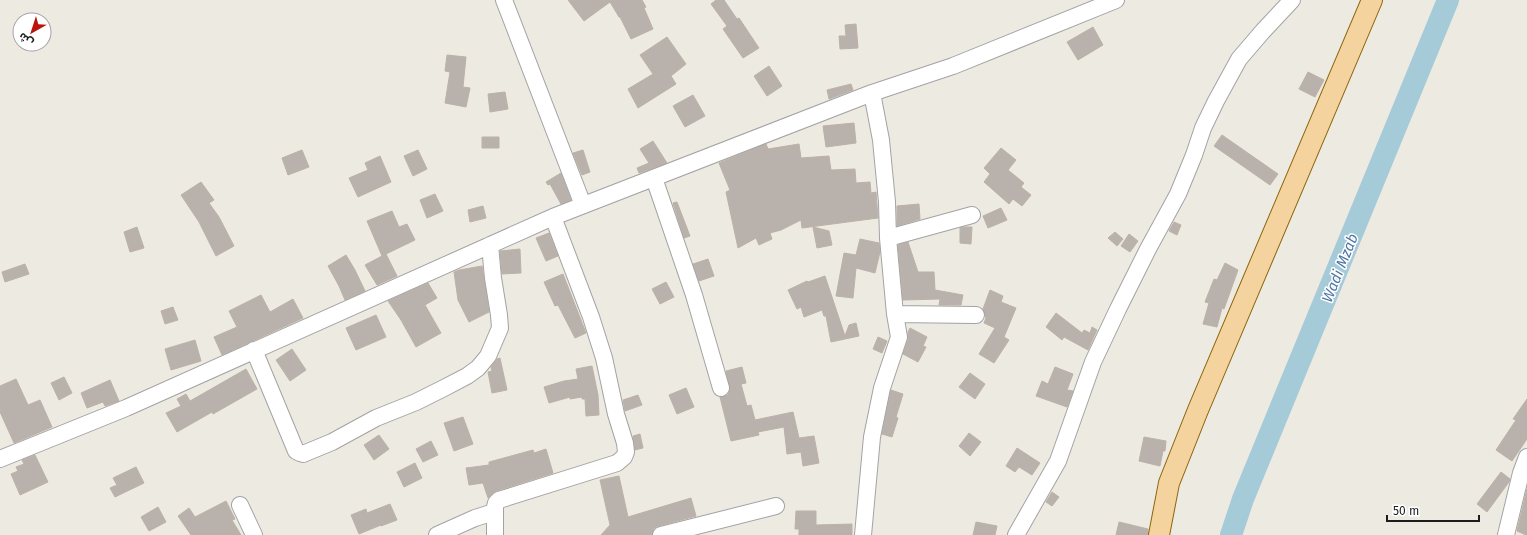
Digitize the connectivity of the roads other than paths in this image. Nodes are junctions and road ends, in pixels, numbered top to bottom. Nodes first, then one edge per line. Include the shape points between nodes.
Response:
1 (504, 0) edge
2 (1116, 0) edge
3 (1292, 0) edge
4 (1372, 0) edge
5 (872, 93) junction
6 (654, 178) junction
7 (583, 205) junction
8 (972, 215) dead end
9 (553, 216) junction
10 (888, 238) junction
11 (490, 245) junction
12 (895, 314) junction
13 (976, 315) dead end
14 (254, 350) junction
15 (721, 388) dead end
16 (1527, 457) edge
17 (0, 459) edge
18 (240, 505) dead end
19 (776, 506) dead end
20 (494, 512) junction
21 (254, 535) edge
22 (437, 535) edge
23 (495, 535) edge
24 (661, 535) edge
25 (862, 535) edge
26 (1016, 535) edge
27 (1159, 535) edge
28 (1506, 535) edge

1 - 7 street
2 - 5 street via 952,66
3 - 26 street via 1239,59 1216,101 1178,194 1124,296 1093,362 1058,461
4 - 27 main road via 1198,410 1169,483
5 - 6 street
5 - 10 street via 881,140
6 - 7 street
6 - 15 street via 694,296
7 - 9 street
8 - 10 street
9 - 11 street
9 - 20 street via 604,358 626,452 618,463 500,500 496,503
10 - 12 street
11 - 14 street
11 - 14 street via 500,328 488,356 467,376 416,402 376,418 332,442 303,454 296,451
12 - 13 street
12 - 25 street via 899,337 882,388 872,437
14 - 17 street via 126,408
16 - 28 street
18 - 21 street
19 - 24 street
20 - 22 street
20 - 23 street

